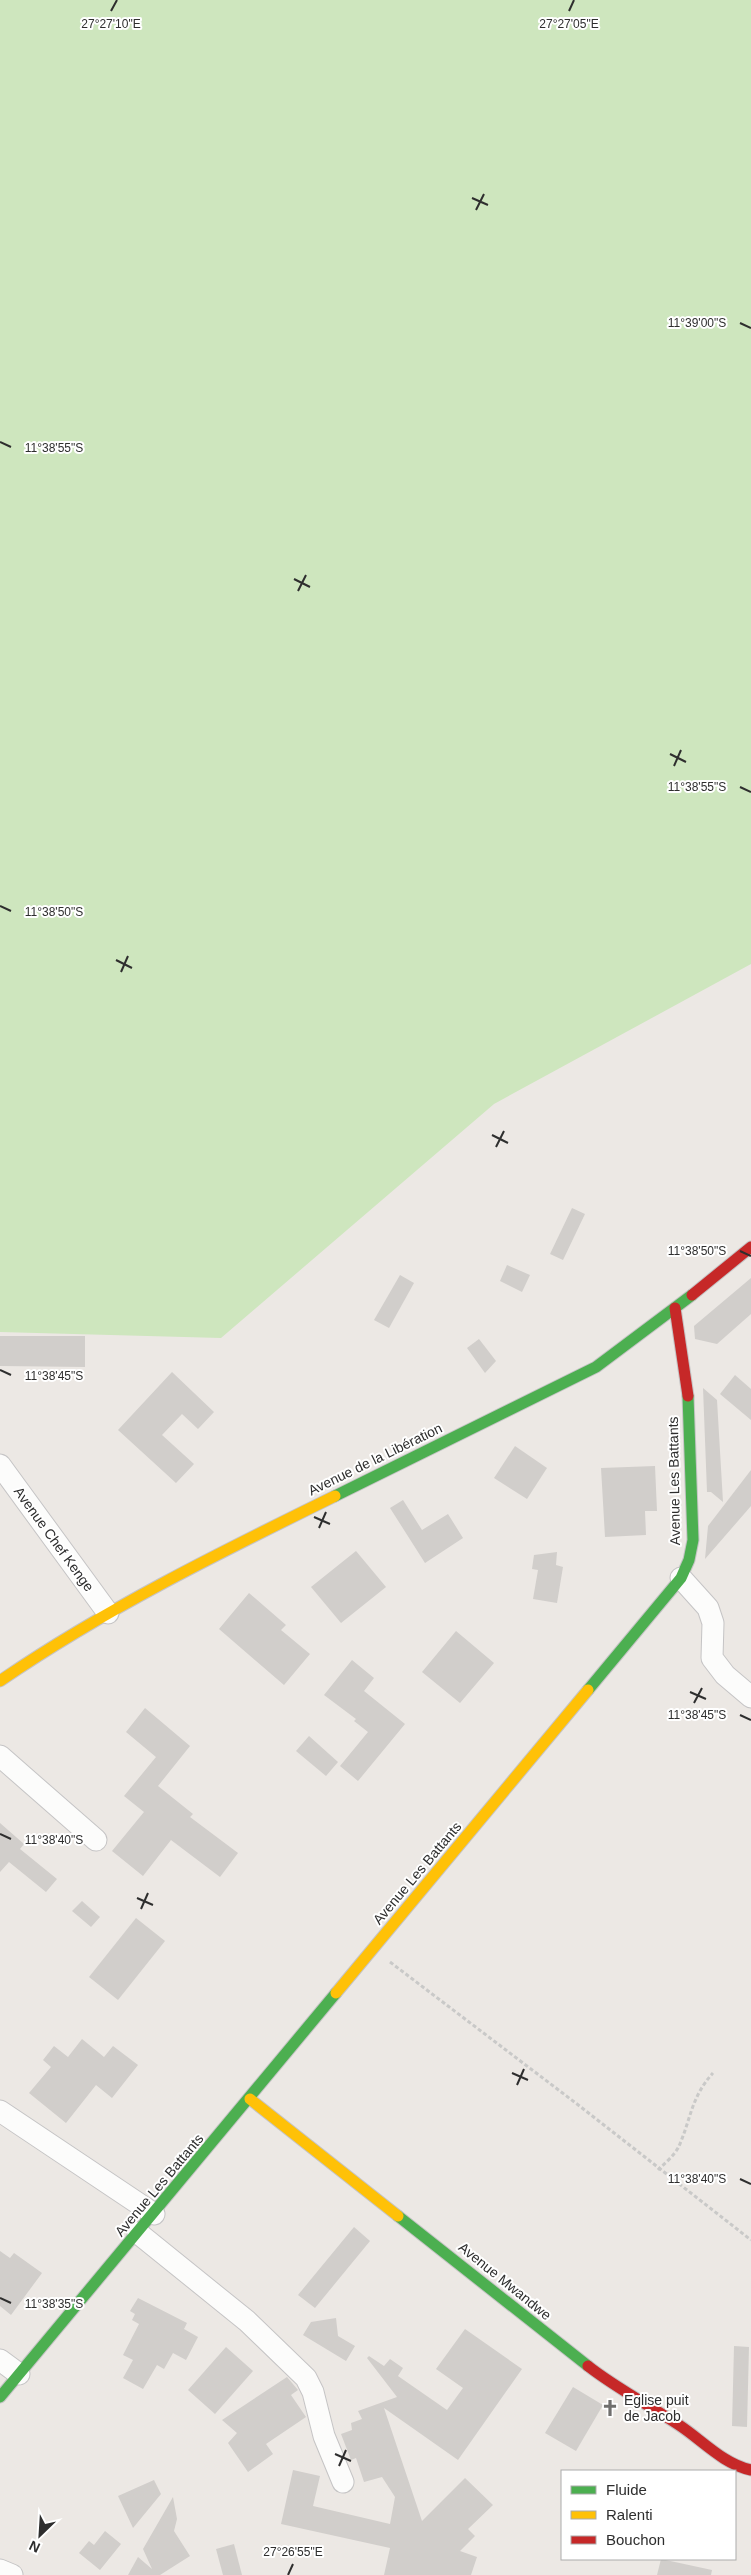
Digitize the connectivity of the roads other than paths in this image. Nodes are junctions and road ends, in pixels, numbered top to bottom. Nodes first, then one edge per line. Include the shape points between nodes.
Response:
1 (751, 1247) edge
2 (675, 1308) junction
3 (0, 1465) edge
4 (681, 1578) junction
5 (108, 1613) junction
6 (0, 1681) edge
7 (751, 1697) edge
8 (0, 1756) edge
9 (96, 1840) dead end
10 (250, 2099) junction
11 (0, 2111) edge
12 (154, 2214) junction
13 (138, 2233) junction
14 (0, 2360) edge
15 (19, 2374) junction
16 (0, 2397) edge
17 (751, 2470) edge
18 (343, 2482) dead end
19 (0, 2570) edge
20 (12, 2575) edge

1 - 2 street, Avenue de la Libération
2 - 4 street, Avenue Les Battants via 688,1396 693,1540
2 - 5 street, Avenue de la Libération via 596,1366 251,1537
3 - 5 street, Avenue Chef Kenge
4 - 7 street via 708,1608 713,1623 712,1658 725,1675
4 - 10 street, Avenue Les Battants
5 - 6 street, Avenue de la Libération via 60,1640
8 - 9 street
10 - 12 street, Avenue Les Battants
10 - 17 street, Avenue Mwandwe via 602,2377 681,2426 740,2468
11 - 12 street
12 - 13 street, Avenue Les Battants
13 - 15 street, Avenue Les Battants
13 - 18 street via 246,2321 306,2378
14 - 15 street
15 - 16 street, Avenue Les Battants
19 - 20 street

